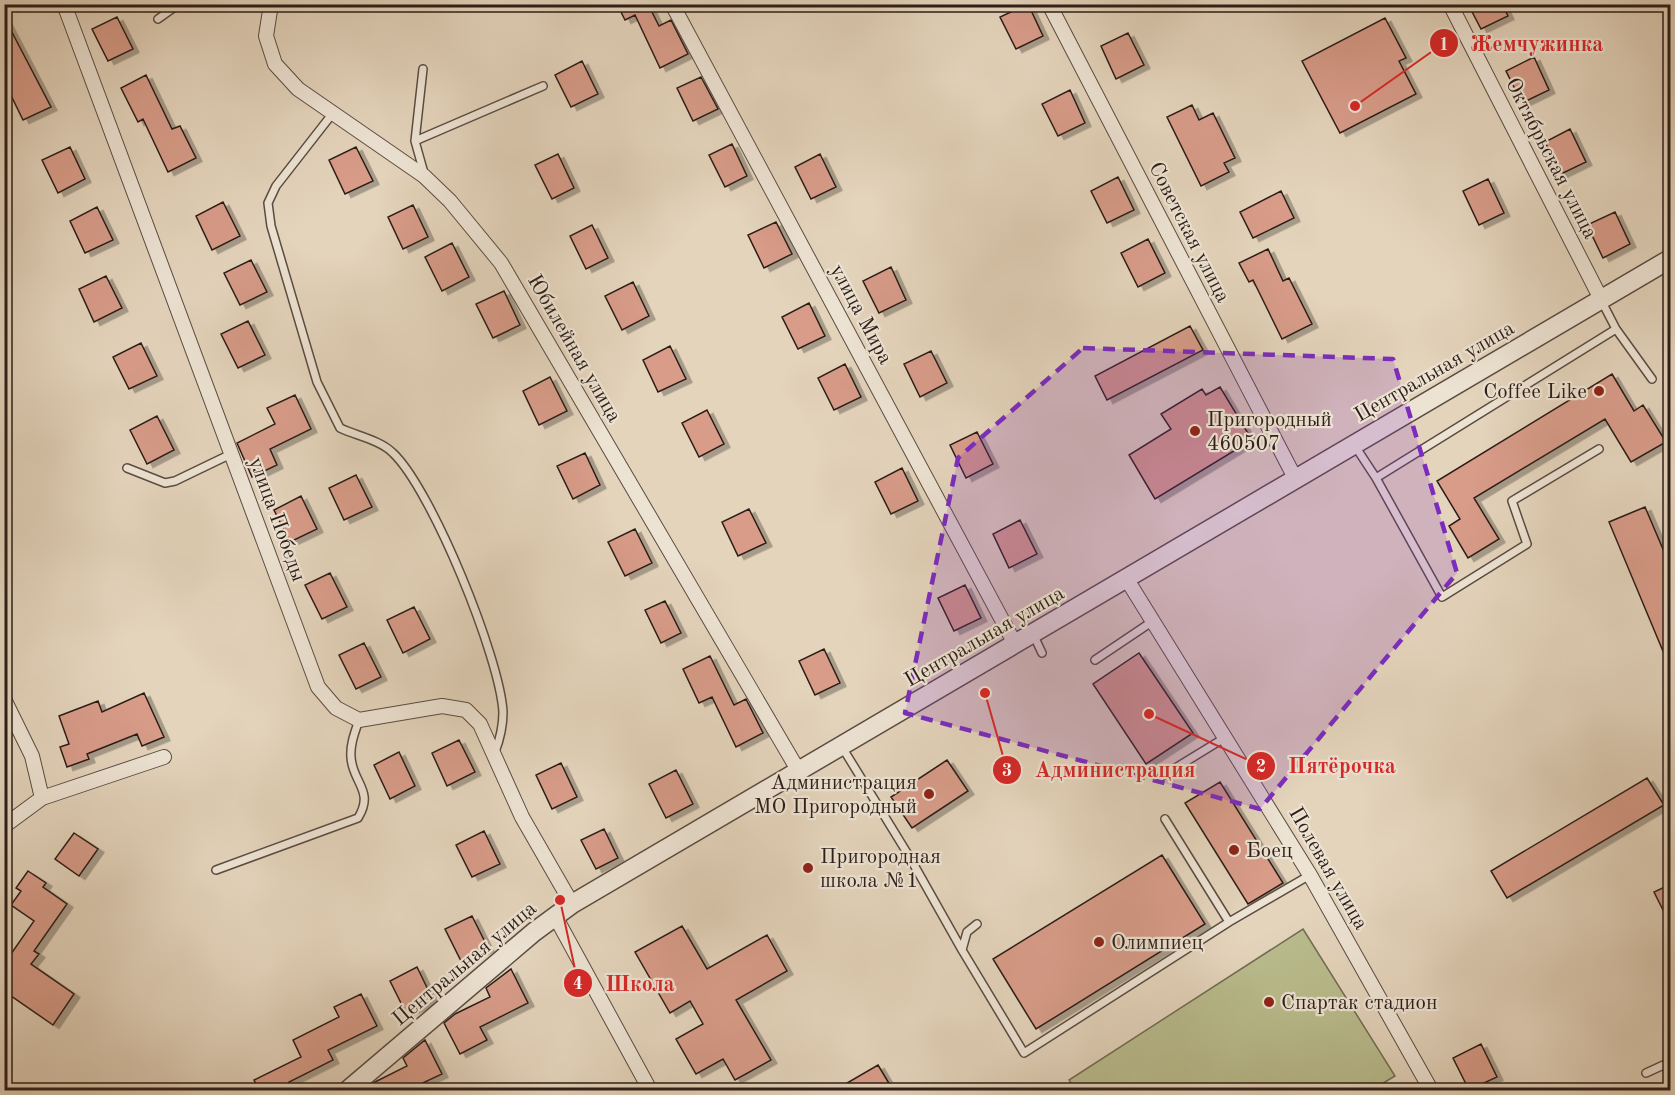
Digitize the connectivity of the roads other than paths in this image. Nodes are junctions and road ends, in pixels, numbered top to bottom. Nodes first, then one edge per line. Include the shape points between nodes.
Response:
1 (64, 4) edge
2 (179, 4) edge
3 (672, 4) edge
4 (1049, 4) edge
5 (1450, 4) edge
6 (269, 5) edge
7 (158, 19) dead end
8 (423, 69) dead end
9 (543, 86) dead end
10 (333, 113) junction
11 (415, 141) junction
12 (424, 176) junction
13 (1671, 259) edge
14 (1601, 299) junction
15 (1616, 328) junction
16 (1652, 379) dead end
17 (1353, 444) junction
18 (1599, 449) dead end
19 (231, 454) junction
20 (128, 468) dead end
21 (1295, 478) junction
22 (1377, 478) junction
23 (1126, 578) junction
24 (1153, 621) junction
25 (1033, 634) junction
26 (1015, 644) junction
27 (1042, 653) dead end
28 (1095, 660) dead end
29 (4, 699) edge
30 (359, 720) junction
31 (1226, 737) junction
32 (841, 745) junction
33 (494, 755) junction
34 (164, 757) dead end
35 (798, 770) junction
36 (1159, 778) dead end
37 (42, 798) junction
38 (1165, 819) dead end
39 (4, 826) edge
40 (216, 870) dead end
41 (1310, 875) junction
42 (573, 904) junction
43 (555, 916) junction
44 (1229, 922) junction
45 (977, 924) dead end
46 (962, 950) junction
47 (1671, 1062) edge
48 (1647, 1073) dead end
49 (1428, 1089) edge
50 (348, 1090) edge
51 (650, 1090) edge

1 - 19 street, улица Победы
2 - 7 lane
3 - 26 street, улица Мира
4 - 21 street, Советская улица
5 - 14 street, Октябрьская улица
6 - 10 street, Юбилейная улица via 266,36 275,64 298,89
8 - 11 lane
9 - 11 lane
10 - 12 street, Юбилейная улица
10 - 33 lane via 276,186 268,203 271,226 317,382 340,428 391,451 402,462 452,555 494,669 502,711 501,735
11 - 12 lane
12 - 35 street, Юбилейная улица via 501,263
13 - 14 street, Центральная улица
14 - 15 lane
14 - 17 street, Центральная улица
15 - 16 lane
15 - 22 lane
17 - 21 street, Центральная улица
17 - 22 lane
18 - 22 lane via 1512,501 1527,544 1443,597
19 - 20 lane via 165,483
19 - 30 street, улица Победы via 318,687 336,708
21 - 23 street, Центральная улица
23 - 24 street, Полевая улица
23 - 25 street, Центральная улица
24 - 28 lane
24 - 31 street, Полевая улица
25 - 26 street, Центральная улица
25 - 27 lane
26 - 32 street, Центральная улица
29 - 37 street via 32,756
30 - 33 street via 442,706 466,710 480,724
30 - 40 lane via 351,753 365,807 358,818
31 - 36 lane
31 - 41 street, Полевая улица
32 - 35 street, Центральная улица
32 - 46 lane
33 - 42 street via 522,817
34 - 37 street
35 - 42 street, Центральная улица
37 - 39 street
38 - 44 lane
41 - 44 lane
41 - 49 street, Полевая улица
42 - 43 street, Центральная улица
43 - 50 street, Центральная улица
43 - 51 street
44 - 46 lane via 1024,1053
45 - 46 lane via 967,932
47 - 48 lane

